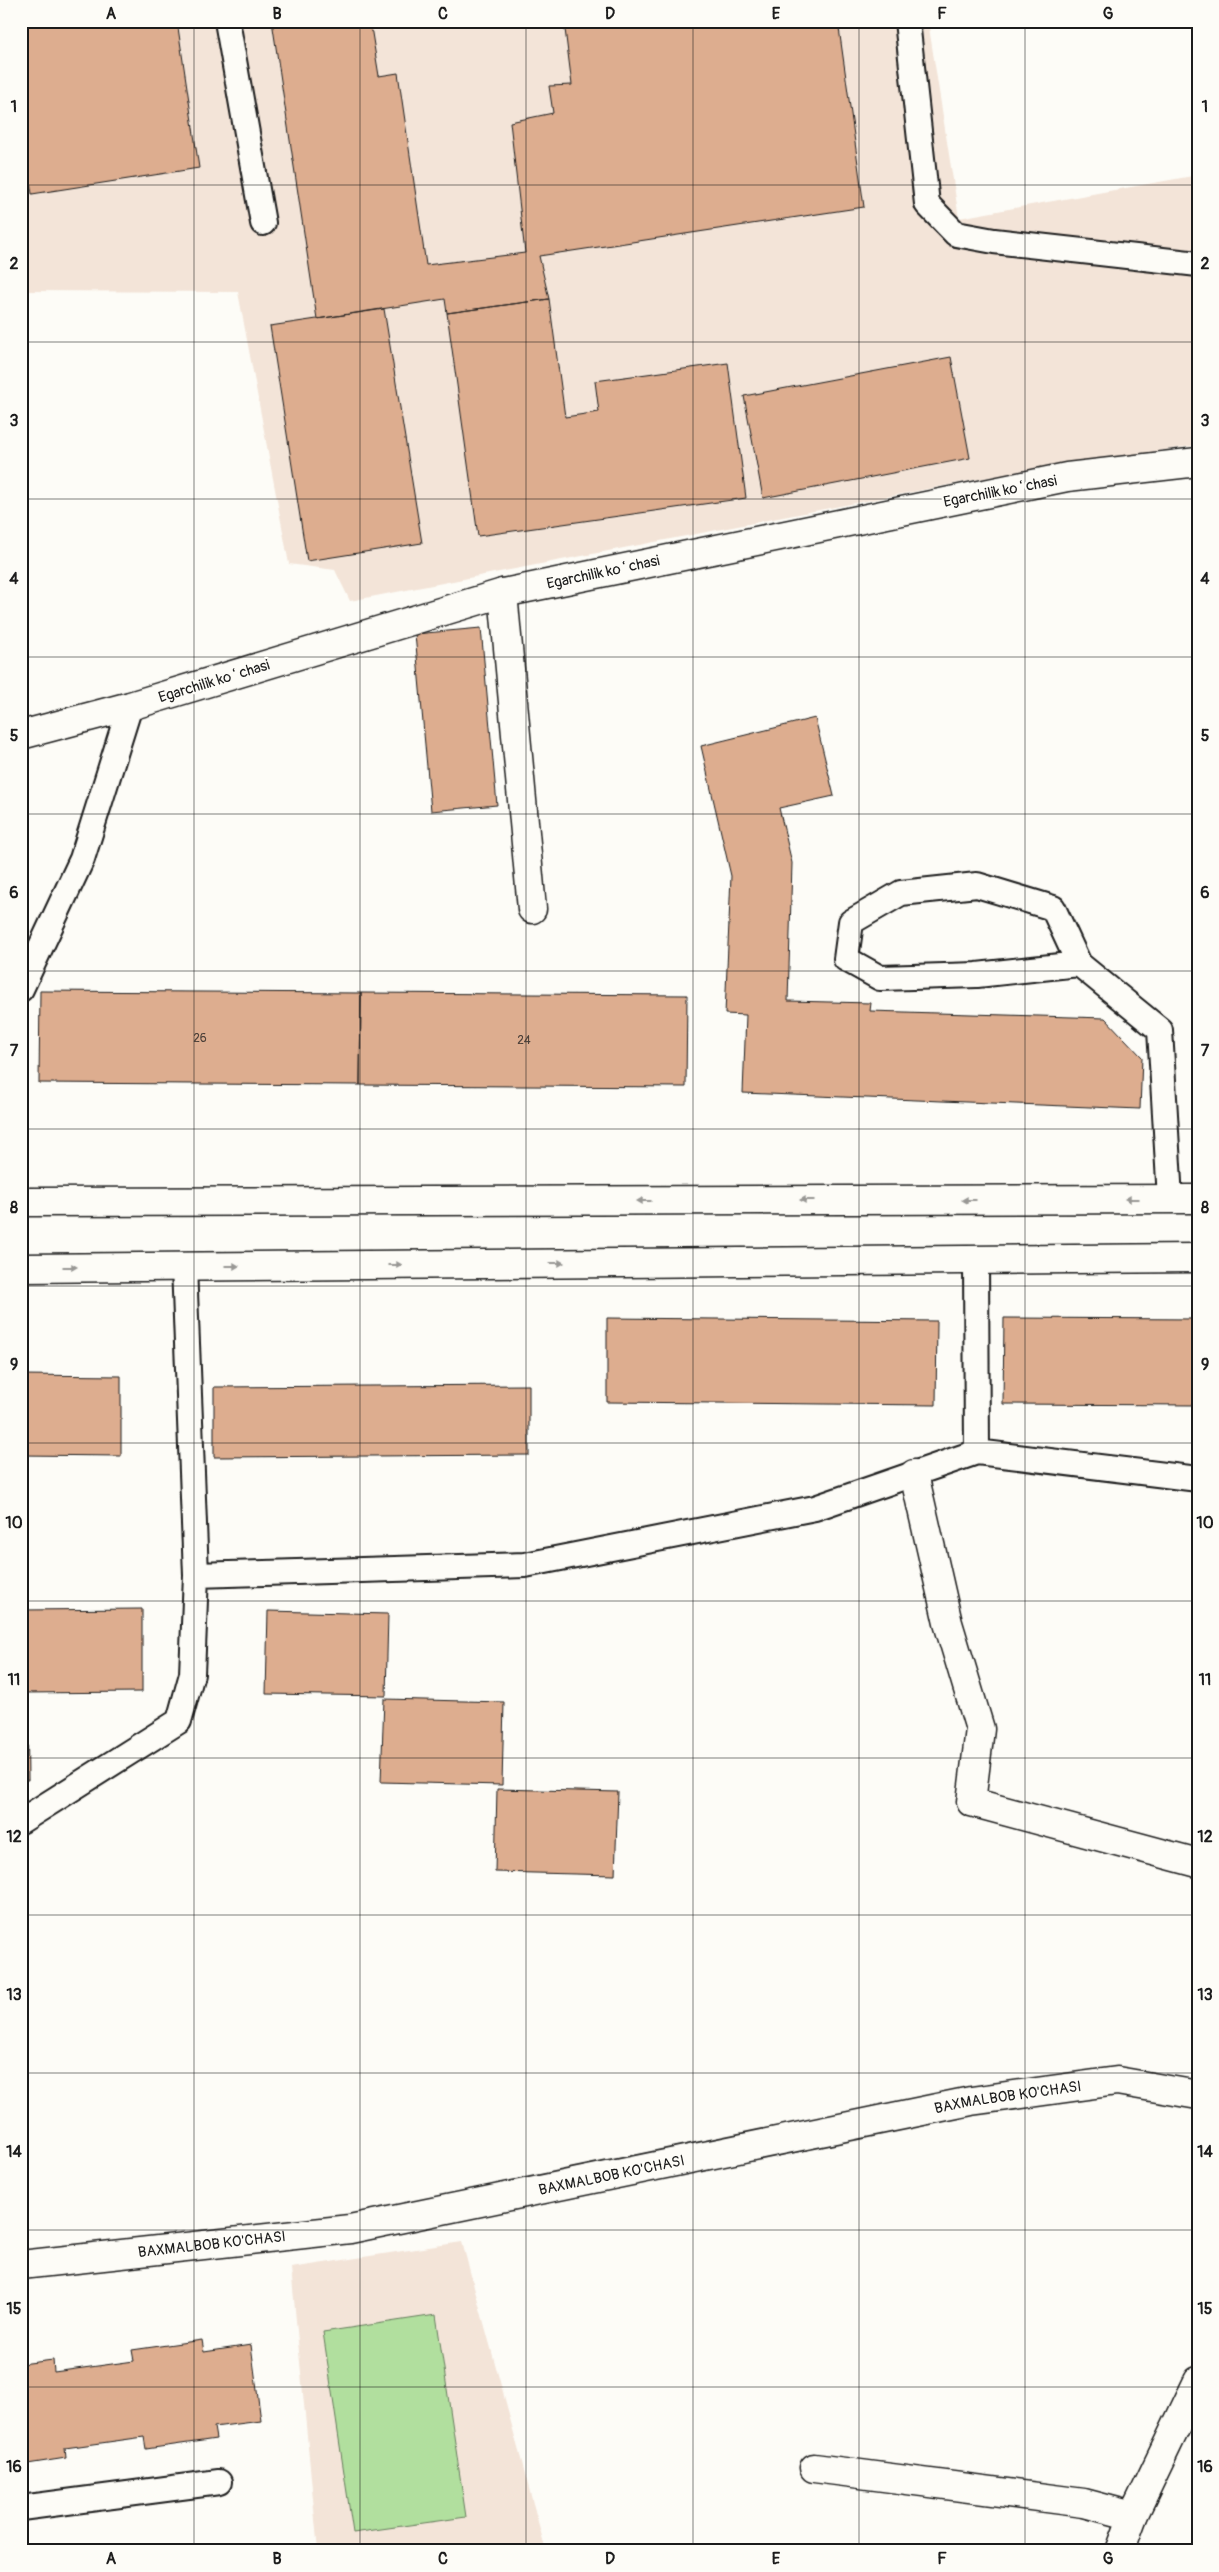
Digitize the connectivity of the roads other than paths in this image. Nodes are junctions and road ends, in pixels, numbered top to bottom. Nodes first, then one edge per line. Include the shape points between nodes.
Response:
1 (227, 21) edge
2 (907, 21) edge
3 (263, 223) dead end
4 (1198, 264) edge
5 (1198, 462) edge
6 (503, 593) junction
7 (130, 706) junction
8 (21, 735) edge
9 (532, 909) dead end
10 (1079, 964) junction
11 (21, 989) edge
12 (1170, 1199) junction
13 (1198, 1199) edge
14 (21, 1202) edge
15 (1198, 1258) edge
16 (976, 1260) junction
17 (184, 1266) junction
18 (21, 1268) edge
19 (976, 1452) junction
20 (914, 1474) junction
21 (1198, 1479) edge
22 (196, 1575) junction
23 (21, 1821) edge
24 (1198, 1864) edge
25 (1198, 2095) edge
26 (21, 2265) edge
27 (1198, 2382) edge
28 (814, 2468) dead end
29 (219, 2482) dead end
30 (21, 2508) edge
31 (1133, 2516) junction
32 (1120, 2551) edge

1 - 3 lane
2 - 4 lane via 927,204 956,234
5 - 6 street, Egarchilik koʻchasi via 1067,477
6 - 7 street, Egarchilik koʻchasi
6 - 9 street
7 - 8 street, Egarchilik koʻchasi
7 - 11 lane via 82,859
10 - 10 lane via 1053,908 977,885 901,893 851,922 846,959 880,978 976,974
10 - 12 lane via 1160,1030
12 - 13 street
12 -> 14 street
15 - 16 street
17 -> 16 street
16 - 19 lane
18 -> 17 street
17 - 22 lane
19 - 20 lane
19 - 21 lane
20 - 22 lane via 815,1508 525,1566
20 - 24 street via 948,1623 980,1729 971,1802
22 - 23 lane via 192,1674 179,1721
25 - 26 street, BAXMALBOB KO'CHASI via 1117,2081 971,2101 350,2229
27 - 31 street
28 - 31 street via 1084,2502
29 - 30 lane
31 - 32 street

